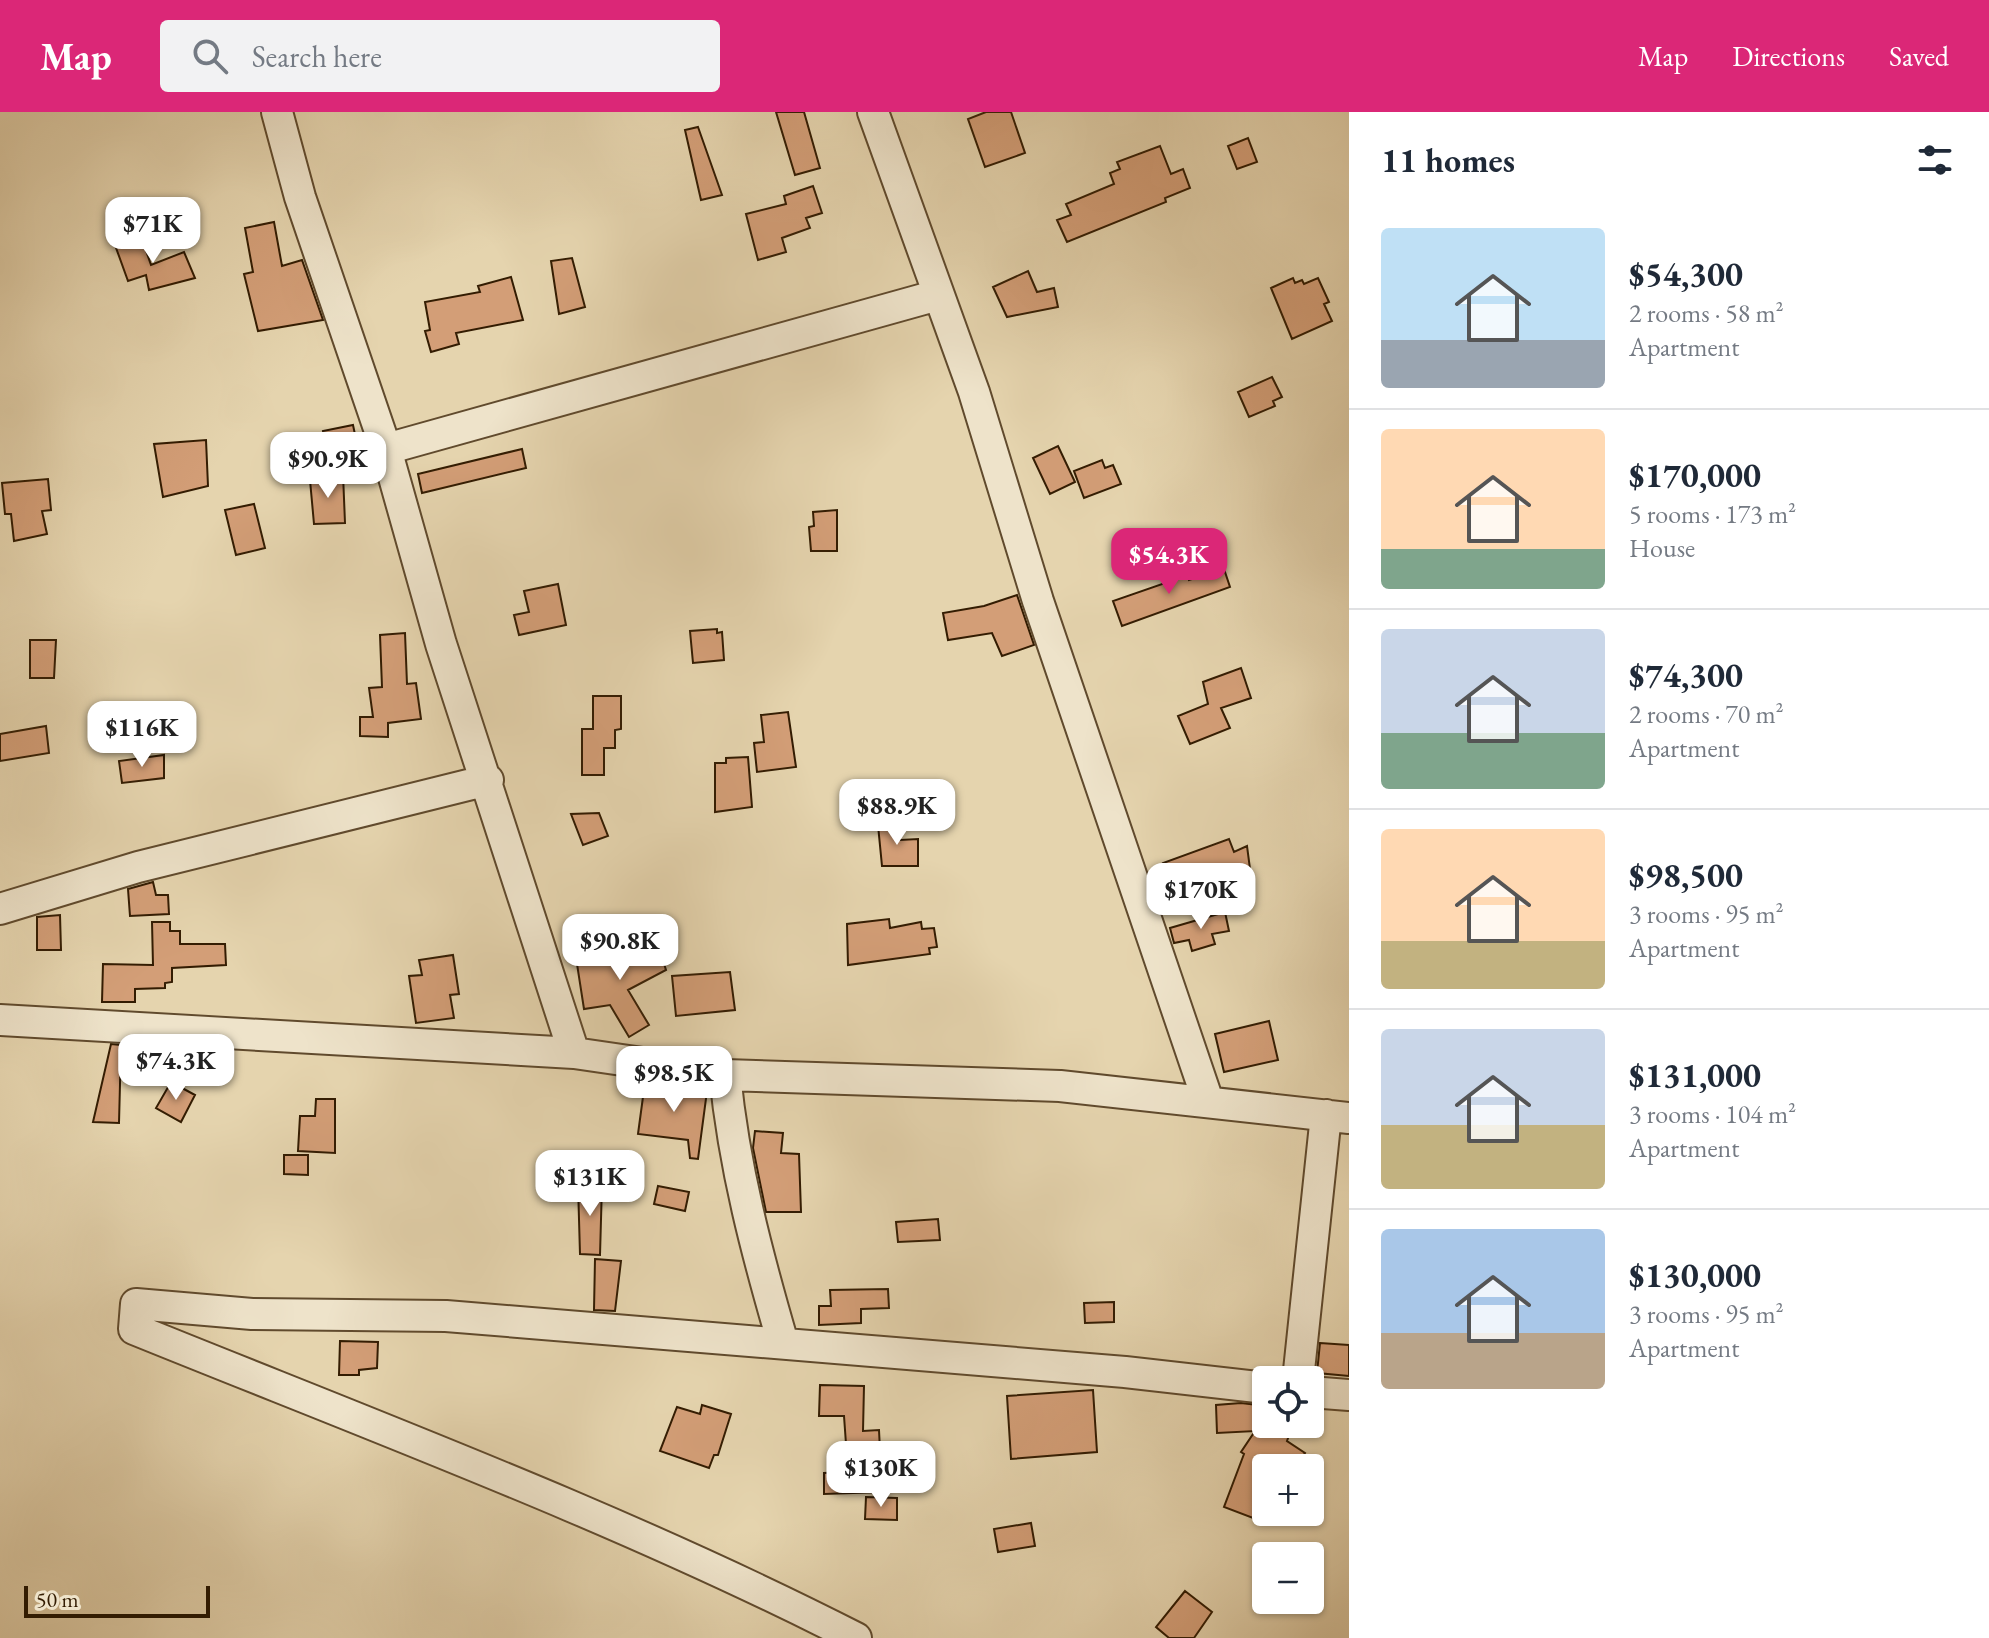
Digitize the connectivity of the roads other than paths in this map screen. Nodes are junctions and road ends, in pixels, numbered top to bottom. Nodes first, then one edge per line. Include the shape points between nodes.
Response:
1 (277, 112) edge
2 (873, 112) edge
3 (938, 295) junction
4 (386, 449) junction
5 (488, 780) junction
6 (0, 909) edge
7 (0, 1020) edge
8 (574, 1053) junction
9 (725, 1075) junction
10 (1208, 1101) junction
11 (1338, 1117) edge
12 (783, 1343) junction
13 (1300, 1366) edge
14 (1252, 1386) edge
15 (1324, 1393) edge
16 (1349, 1395) edge
17 (856, 1638) edge

1 - 4 street via 300,197
2 - 3 street
3 - 4 street
3 - 10 street
4 - 5 street via 441,644
5 - 6 street via 138,867
5 - 8 street
7 - 8 street
8 - 9 street
9 - 10 street via 1060,1086
9 - 12 street via 730,1128 754,1241
10 - 11 street
11 - 13 street
12 - 14 street
12 - 17 street via 446,1316 252,1314 136,1304 134,1329 482,1470
15 - 16 street

